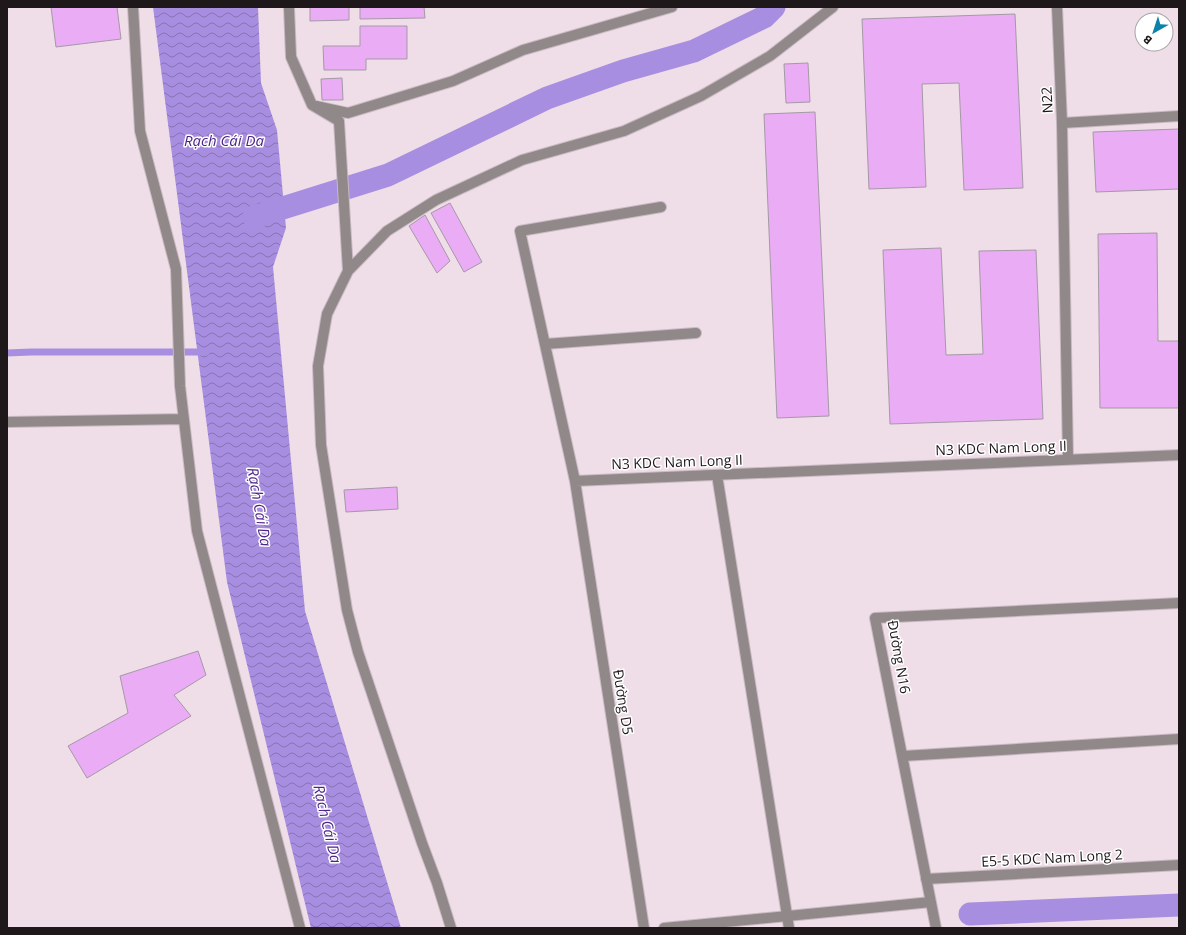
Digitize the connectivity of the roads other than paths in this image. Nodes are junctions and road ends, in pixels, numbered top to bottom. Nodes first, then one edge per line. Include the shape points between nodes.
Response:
1 (134, 7) edge
2 (289, 7) edge
3 (672, 7) edge
4 (832, 7) edge
5 (1057, 7) edge
6 (312, 105) junction
7 (1179, 116) edge
8 (1062, 123) junction
9 (661, 207) dead end
10 (348, 272) junction
11 (696, 333) dead end
12 (545, 344) junction
13 (184, 419) junction
14 (7, 422) edge
15 (1179, 455) edge
16 (1068, 459) junction
17 (717, 475) junction
18 (575, 481) junction
19 (1179, 603) edge
20 (1179, 739) edge
21 (903, 756) junction
22 (1179, 865) edge
23 (926, 879) junction
24 (931, 902) junction
25 (787, 916) junction
26 (300, 928) edge
27 (451, 928) edge
28 (644, 928) edge
29 (664, 928) edge
30 (789, 928) edge
31 (936, 928) edge

1 - 13 street via 140,131 176,269 180,386
2 - 6 street via 291,57
3 - 6 street via 523,50 453,81 348,113
4 - 10 street via 770,56 701,96 624,131 522,160 436,200 387,230
5 - 8 street, N22
6 - 10 street via 339,121
7 - 8 street, N22
8 - 16 street
9 - 12 street via 520,231
10 - 27 street via 328,314 318,366 321,445 347,610 358,652
11 - 12 street
12 - 18 street
13 - 14 street
13 - 26 street via 197,531
15 - 16 street, N3 KDC Nam Long II
16 - 17 street, N3 KDC Nam Long II
17 - 18 street, N3 KDC Nam Long II
17 - 25 street
18 - 28 street, Đường D5
19 - 21 street, Đường N16 via 875,618
20 - 21 street
21 - 23 street, Đường N16
22 - 23 street, E5-5 KDC Nam Long 2
23 - 24 street, Đường N16
24 - 25 street
24 - 31 street, Đường N16
25 - 29 street
25 - 30 street

